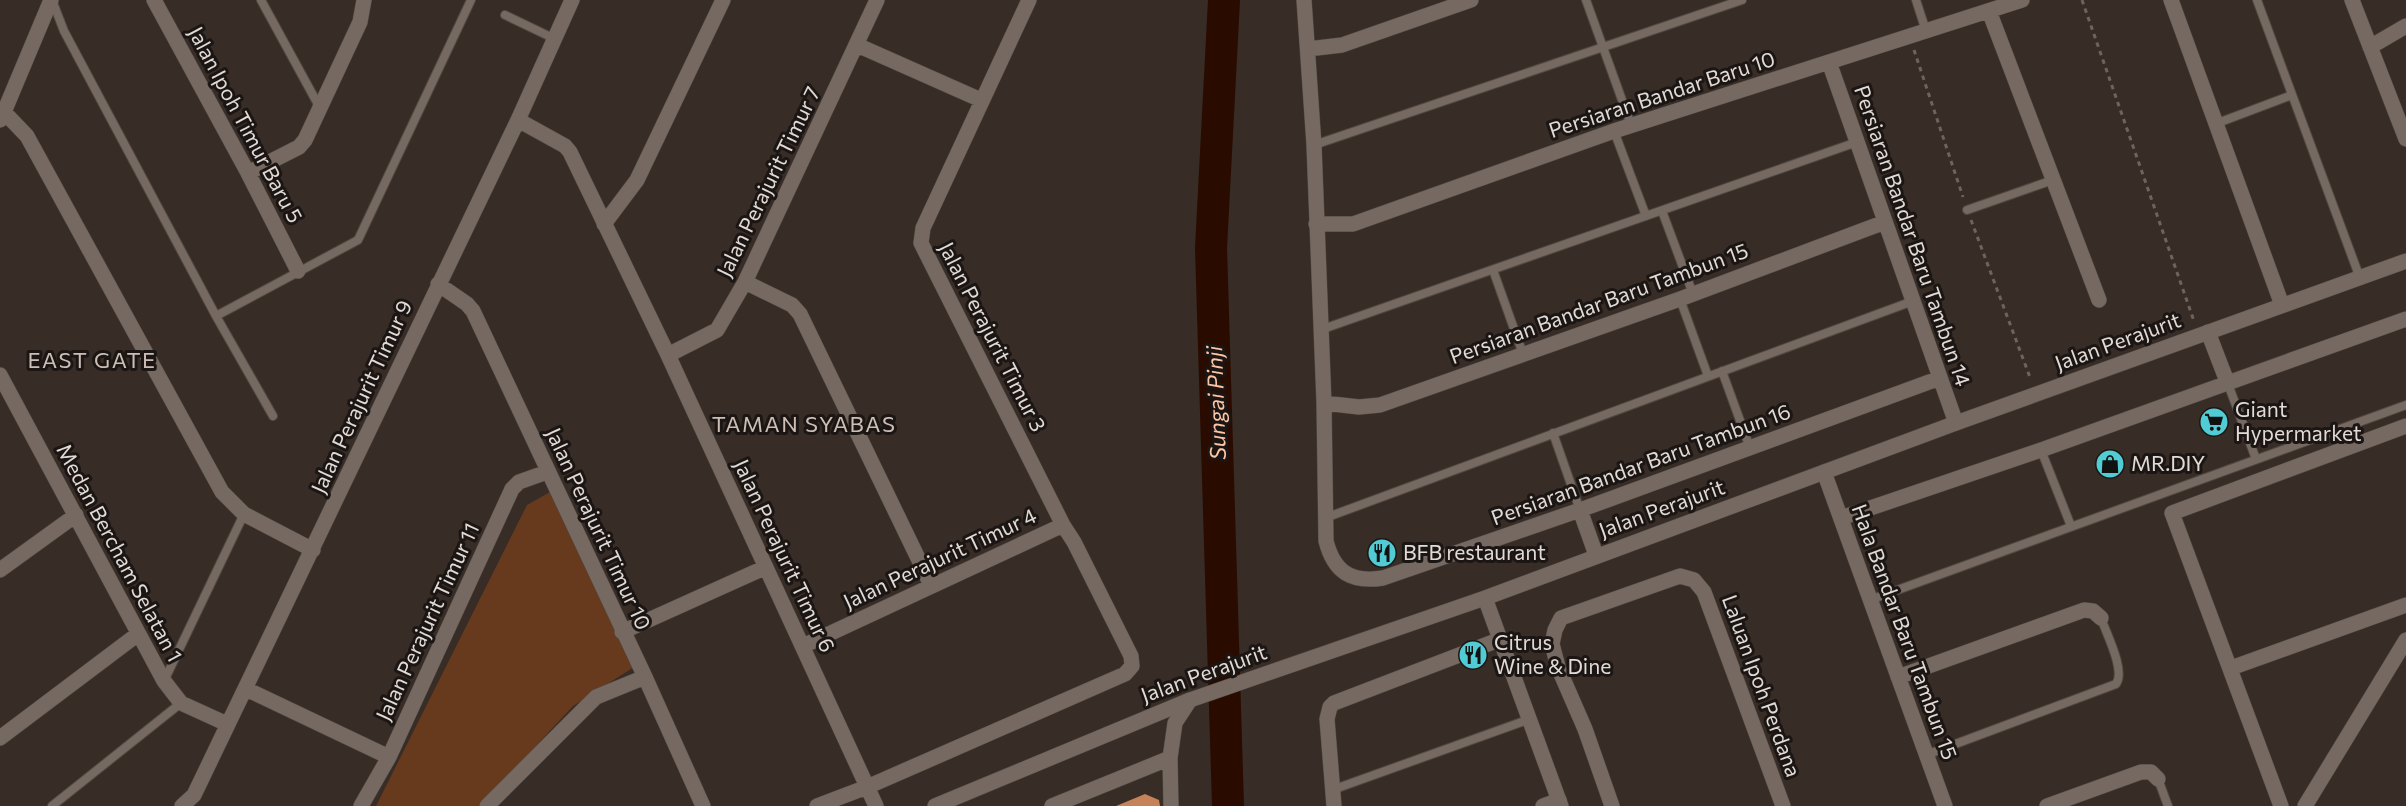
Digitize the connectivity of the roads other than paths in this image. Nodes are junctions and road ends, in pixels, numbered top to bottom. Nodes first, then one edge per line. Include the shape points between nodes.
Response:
1 (51, 0) edge
2 (154, 0) edge
3 (261, 0) edge
4 (364, 0) edge
5 (471, 0) edge
6 (572, 0) edge
7 (723, 0) edge
8 (877, 0) edge
9 (1029, 0) edge
10 (1304, 0) edge
11 (1471, 0) edge
12 (1587, 0) edge
13 (1742, 0) edge
14 (1916, 0) edge
15 (2022, 0) edge
16 (2171, 0) edge
17 (2257, 0) edge
18 (2352, 0) edge
19 (1989, 11) junction
20 (504, 15) dead end
21 (2406, 26) edge
22 (1926, 31) junction
23 (555, 39) junction
24 (857, 45) junction
25 (1603, 47) junction
26 (2370, 47) junction
27 (1308, 49) junction
28 (1829, 62) junction
29 (2292, 95) junction
30 (981, 100) junction
31 (320, 108) junction
32 (2, 116) edge
33 (518, 120) junction
34 (2215, 124) junction
35 (1631, 125) junction
36 (1614, 131) junction
37 (2406, 139) edge
38 (1857, 142) junction
39 (1314, 145) junction
40 (248, 173) junction
41 (2053, 180) junction
42 (1967, 210) dead end
43 (1662, 211) junction
44 (1646, 216) junction
45 (1885, 222) junction
46 (604, 224) junction
47 (1316, 224) junction
48 (2406, 261) edge
49 (1493, 270) junction
50 (298, 271) junction
51 (2360, 278) junction
52 (745, 282) junction
53 (438, 285) junction
54 (1687, 296) junction
55 (2099, 300) dead end
56 (1913, 301) junction
57 (2282, 304) junction
58 (216, 316) junction
59 (2406, 319) edge
60 (1320, 330) junction
61 (2203, 334) junction
62 (1523, 354) junction
63 (668, 355) junction
64 (1722, 371) junction
65 (0, 375) edge
66 (1708, 376) junction
67 (1940, 378) junction
68 (2228, 384) junction
69 (5, 397) edge
70 (1324, 403) junction
71 (2406, 405) edge
72 (273, 416) dead end
73 (1956, 423) junction
74 (2406, 426) edge
75 (1553, 433) junction
76 (1750, 448) junction
77 (2041, 450) junction
78 (2256, 459) junction
79 (547, 472) junction
80 (1824, 472) junction
81 (1580, 510) junction
82 (244, 514) junction
83 (76, 515) junction
84 (1325, 518) junction
85 (1841, 518) junction
86 (1063, 525) junction
87 (2071, 526) junction
88 (313, 550) junction
89 (1596, 555) junction
90 (765, 567) junction
91 (0, 570) edge
92 (931, 585) junction
93 (1485, 598) junction
94 (1870, 600) junction
95 (2406, 605) edge
96 (2101, 618) joint
97 (622, 632) junction
98 (138, 634) junction
99 (1501, 639) junction
100 (2406, 640) edge
101 (803, 646) junction
102 (2231, 668) junction
103 (1898, 676) junction
104 (645, 677) junction
105 (164, 681) junction
106 (246, 689) junction
107 (1190, 700) junction
108 (181, 703) junction
109 (1530, 719) junction
110 (227, 724) junction
111 (0, 738) edge
112 (1926, 755) junction
113 (389, 758) junction
114 (1170, 758) junction
115 (2158, 779) joint
116 (867, 787) junction
117 (1332, 790) junction
118 (1560, 803) edge
119 (52, 806) edge
120 (182, 806) edge
121 (361, 806) edge
122 (487, 806) edge
123 (703, 806) edge
124 (817, 806) edge
125 (876, 806) edge
126 (935, 806) edge
127 (1052, 806) edge
128 (1171, 806) edge
129 (1334, 806) edge
130 (1543, 806) edge
131 (1612, 806) edge
132 (1783, 806) edge
133 (1945, 806) edge
134 (2047, 806) edge
135 (2168, 806) edge
136 (2281, 806) edge
137 (2305, 806) edge

1 - 32 street
1 - 58 lane
2 - 40 street, Jalan Ipoh Timur Baru 5
3 - 31 lane
4 - 31 street via 360,22
5 - 50 lane via 358,240
6 - 23 street, Jalan Perajurit Timur 9
7 - 46 street via 637,180
8 - 24 street, Jalan Perajurit Timur 7
9 - 30 street, Jalan Perajurit Timur 3
10 - 27 street, Persiaran Bandar Baru Tambun 16
11 - 27 street via 1342,45
12 - 25 lane
13 - 25 lane
14 - 22 lane
15 - 19 street, Persiaran Bandar Baru 10
16 - 34 street
17 - 29 lane
18 - 26 street
19 - 22 street, Persiaran Bandar Baru 10
19 - 41 street
20 - 23 lane
21 - 26 street
22 - 28 street, Persiaran Bandar Baru 10
23 - 33 street, Jalan Perajurit Timur 9
24 - 30 street
24 - 52 street, Jalan Perajurit Timur 7
25 - 35 lane
25 - 39 lane
26 - 37 street
27 - 39 street, Persiaran Bandar Baru Tambun 16
28 - 35 street, Persiaran Bandar Baru 10
28 - 38 street, Persiaran Bandar Baru Tambun 14
29 - 34 lane
29 - 51 lane
30 - 86 street, Jalan Perajurit Timur 3 via 923,228 921,243
31 - 40 street via 301,145
32 - 82 street via 27,136 222,492
33 - 46 street, Jalan Perajurit Timur 6 via 565,146
33 - 53 street, Jalan Perajurit Timur 9
34 - 57 street
35 - 36 street, Persiaran Bandar Baru 10
36 - 44 lane
36 - 47 street, Persiaran Bandar Baru 10 via 1353,224
38 - 43 lane
38 - 45 street, Persiaran Bandar Baru Tambun 14
39 - 47 street, Persiaran Bandar Baru Tambun 16
40 - 50 street, Jalan Ipoh Timur Baru 5
41 - 42 lane
41 - 55 street
43 - 44 lane
43 - 54 lane
44 - 49 lane
45 - 54 street, Persiaran Bandar Baru Tambun 15
45 - 56 street, Persiaran Bandar Baru Tambun 14
46 - 63 street, Jalan Perajurit Timur 6
47 - 60 street, Persiaran Bandar Baru Tambun 16
48 - 51 street, Jalan Perajurit
49 - 60 lane
49 - 62 lane
50 - 58 lane
51 - 57 street, Jalan Perajurit
52 - 63 street, Jalan Perajurit Timur 7 via 717,330
52 - 92 street via 792,305 800,314
53 - 79 street, Jalan Perajurit Timur 10 via 473,311
53 - 88 street, Jalan Perajurit Timur 9
54 - 62 street, Persiaran Bandar Baru Tambun 15
54 - 66 lane
56 - 64 lane
56 - 67 street, Persiaran Bandar Baru Tambun 14
57 - 61 street, Jalan Perajurit
58 - 72 lane
59 - 68 street
60 - 70 street, Persiaran Bandar Baru Tambun 16
61 - 68 street
61 - 73 street, Jalan Perajurit
62 - 70 street, Persiaran Bandar Baru Tambun 15 via 1380,405
63 - 90 street, Jalan Perajurit Timur 6
64 - 66 lane
64 - 76 lane
65 - 69 street, Medan Bercham Selatan 1
66 - 75 lane
67 - 73 street, Persiaran Bandar Baru Tambun 14
67 - 76 street, Persiaran Bandar Baru Tambun 16
68 - 77 street
68 - 78 lane
69 - 83 street, Medan Bercham Selatan 1
70 - 84 street, Persiaran Bandar Baru Tambun 16
71 - 78 lane
73 - 80 street, Jalan Perajurit
74 - 102 street via 2172,513
75 - 81 lane
75 - 84 lane
76 - 81 street, Persiaran Bandar Baru Tambun 16
77 - 85 street
77 - 87 lane
78 - 87 lane
79 - 97 street, Jalan Perajurit Timur 10
79 - 113 street, Jalan Perajurit Timur 11 via 519,482 512,489
80 - 85 street, Hala Bandar Baru Tambun 15
80 - 89 street, Jalan Perajurit
81 - 84 street, Persiaran Bandar Baru Tambun 16 via 1367,581 1338,569 1330,556
81 - 89 street
82 - 88 street
82 - 105 lane
83 - 91 street
83 - 98 street, Medan Bercham Selatan 1
85 - 94 street, Hala Bandar Baru Tambun 15
86 - 92 street, Jalan Perajurit Timur 4
86 - 116 street, Jalan Perajurit Timur 3 via 1131,656 1132,666 1125,674
87 - 94 lane
88 - 106 street, Jalan Perajurit Timur 9
89 - 93 street, Jalan Perajurit
90 - 97 street
90 - 101 street, Jalan Perajurit Timur 6
92 - 101 street, Jalan Perajurit Timur 4
93 - 99 street
93 - 107 street, Jalan Perajurit
94 - 103 street, Hala Bandar Baru Tambun 15
95 - 102 street
96 - 103 street via 2084,610
96 - 112 lane via 2120,669 2116,684
97 - 104 street, Jalan Perajurit Timur 10
98 - 105 street, Medan Bercham Selatan 1
98 - 111 street
99 - 109 street
99 - 117 street via 1334,703 1327,719
100 - 137 street
101 - 116 street, Jalan Perajurit Timur 6
102 - 136 street
103 - 112 street, Hala Bandar Baru Tambun 15
104 - 122 street via 596,697
104 - 123 street, Jalan Perajurit Timur 10
105 - 108 street, Medan Bercham Selatan 1
106 - 110 street, Jalan Perajurit Timur 9
106 - 113 street
107 - 114 street via 1175,723
107 - 126 street, Jalan Perajurit
108 - 110 street, Medan Bercham Selatan 1
108 - 119 lane
109 - 117 lane
109 - 118 street
110 - 120 street, Jalan Perajurit Timur 9 via 194,795
112 - 133 street, Hala Bandar Baru Tambun 15
113 - 121 street, Jalan Perajurit Timur 11
114 - 127 street
114 - 128 street
115 - 134 street via 2151,772 2141,772
115 - 135 lane
116 - 124 street
116 - 125 street, Jalan Perajurit Timur 6
117 - 129 street
118 - 130 street
131 - 132 street, Laluan Ipoh Perdana via 1558,667 1552,644 1555,630 1561,618 1673,577 1695,580 1704,592

